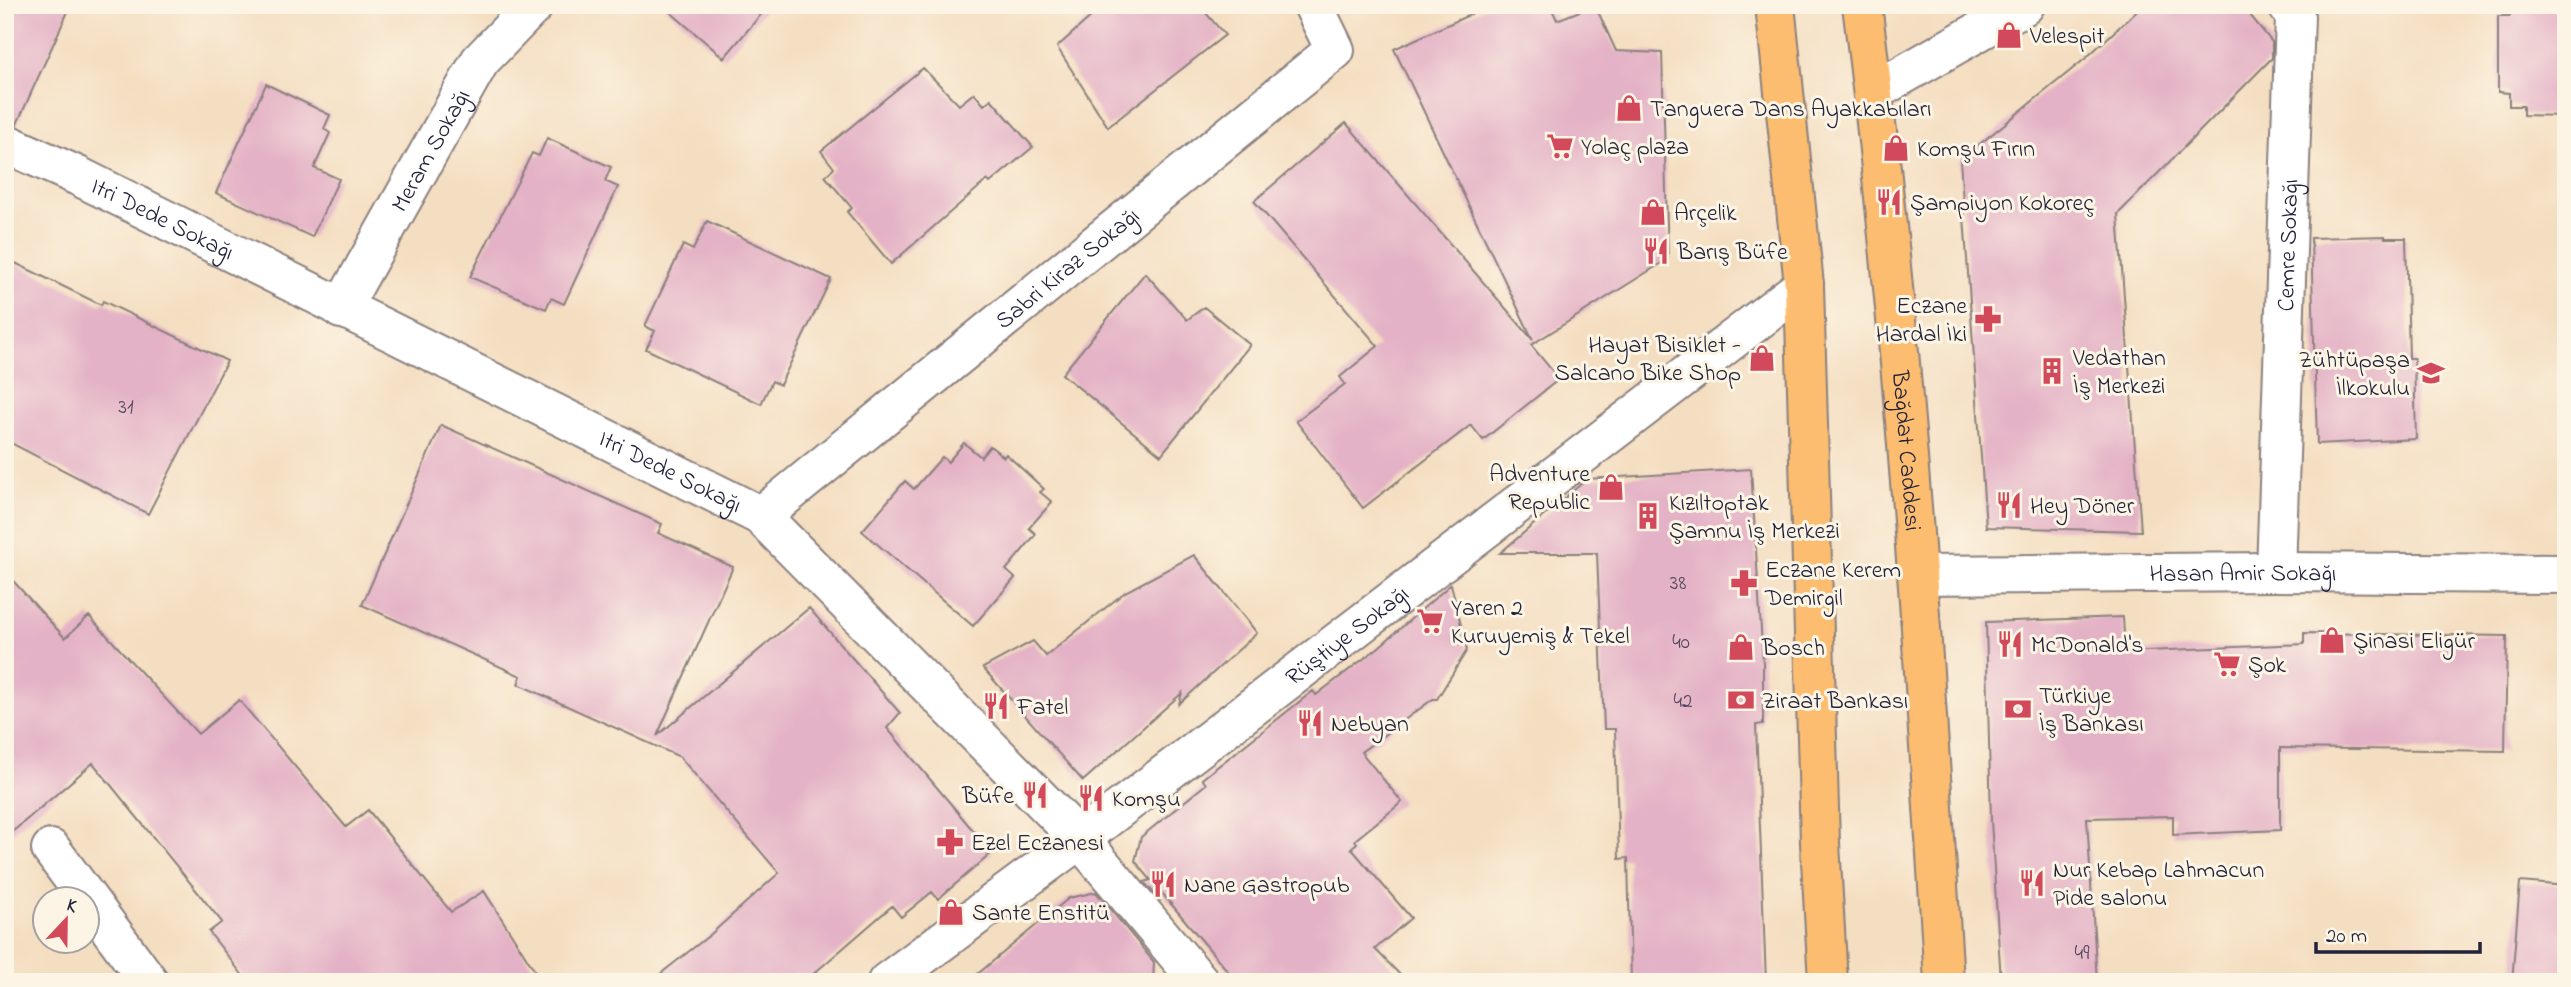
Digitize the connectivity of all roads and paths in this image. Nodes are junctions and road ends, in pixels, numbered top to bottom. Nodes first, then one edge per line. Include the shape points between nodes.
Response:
1 (534, 5) edge
2 (1313, 5) edge
3 (1775, 5) edge
4 (1862, 5) edge
5 (2025, 5) edge
6 (2287, 5) edge
7 (1873, 92) junction
8 (5, 143) edge
9 (1804, 285) junction
10 (341, 309) junction
11 (761, 516) junction
12 (2276, 572) junction
13 (2566, 574) edge
14 (1919, 575) junction
15 (1080, 839) junction
16 (51, 849) dead end
17 (149, 982) edge
18 (887, 982) edge
19 (1200, 982) edge
20 (1828, 982) edge
21 (1944, 982) edge

1 - 10 street, Meram Sokağı via 480,61
2 - 11 street, Sabri Kiraz Sokağı via 1335,50
3 - 9 main road
4 - 7 main road, Bağdat Caddesi
5 - 7 street
6 - 12 street, Cemre Sokağı via 2295,16
7 - 14 main road, Bağdat Caddesi
8 - 10 street, Itri Dede Sokağı
9 - 15 street, Rüştiye Sokağı
9 - 20 main road
10 - 11 street, Itri Dede Sokağı
11 - 15 street, Itri Dede Sokağı
12 - 13 street, Hasan Amir Sokağı
12 - 14 street, Hasan Amir Sokağı
14 - 21 main road, Bağdat Caddesi
15 - 18 street, Rüştiye Sokağı
15 - 19 street, Itri Dede Sokağı
16 - 17 street

